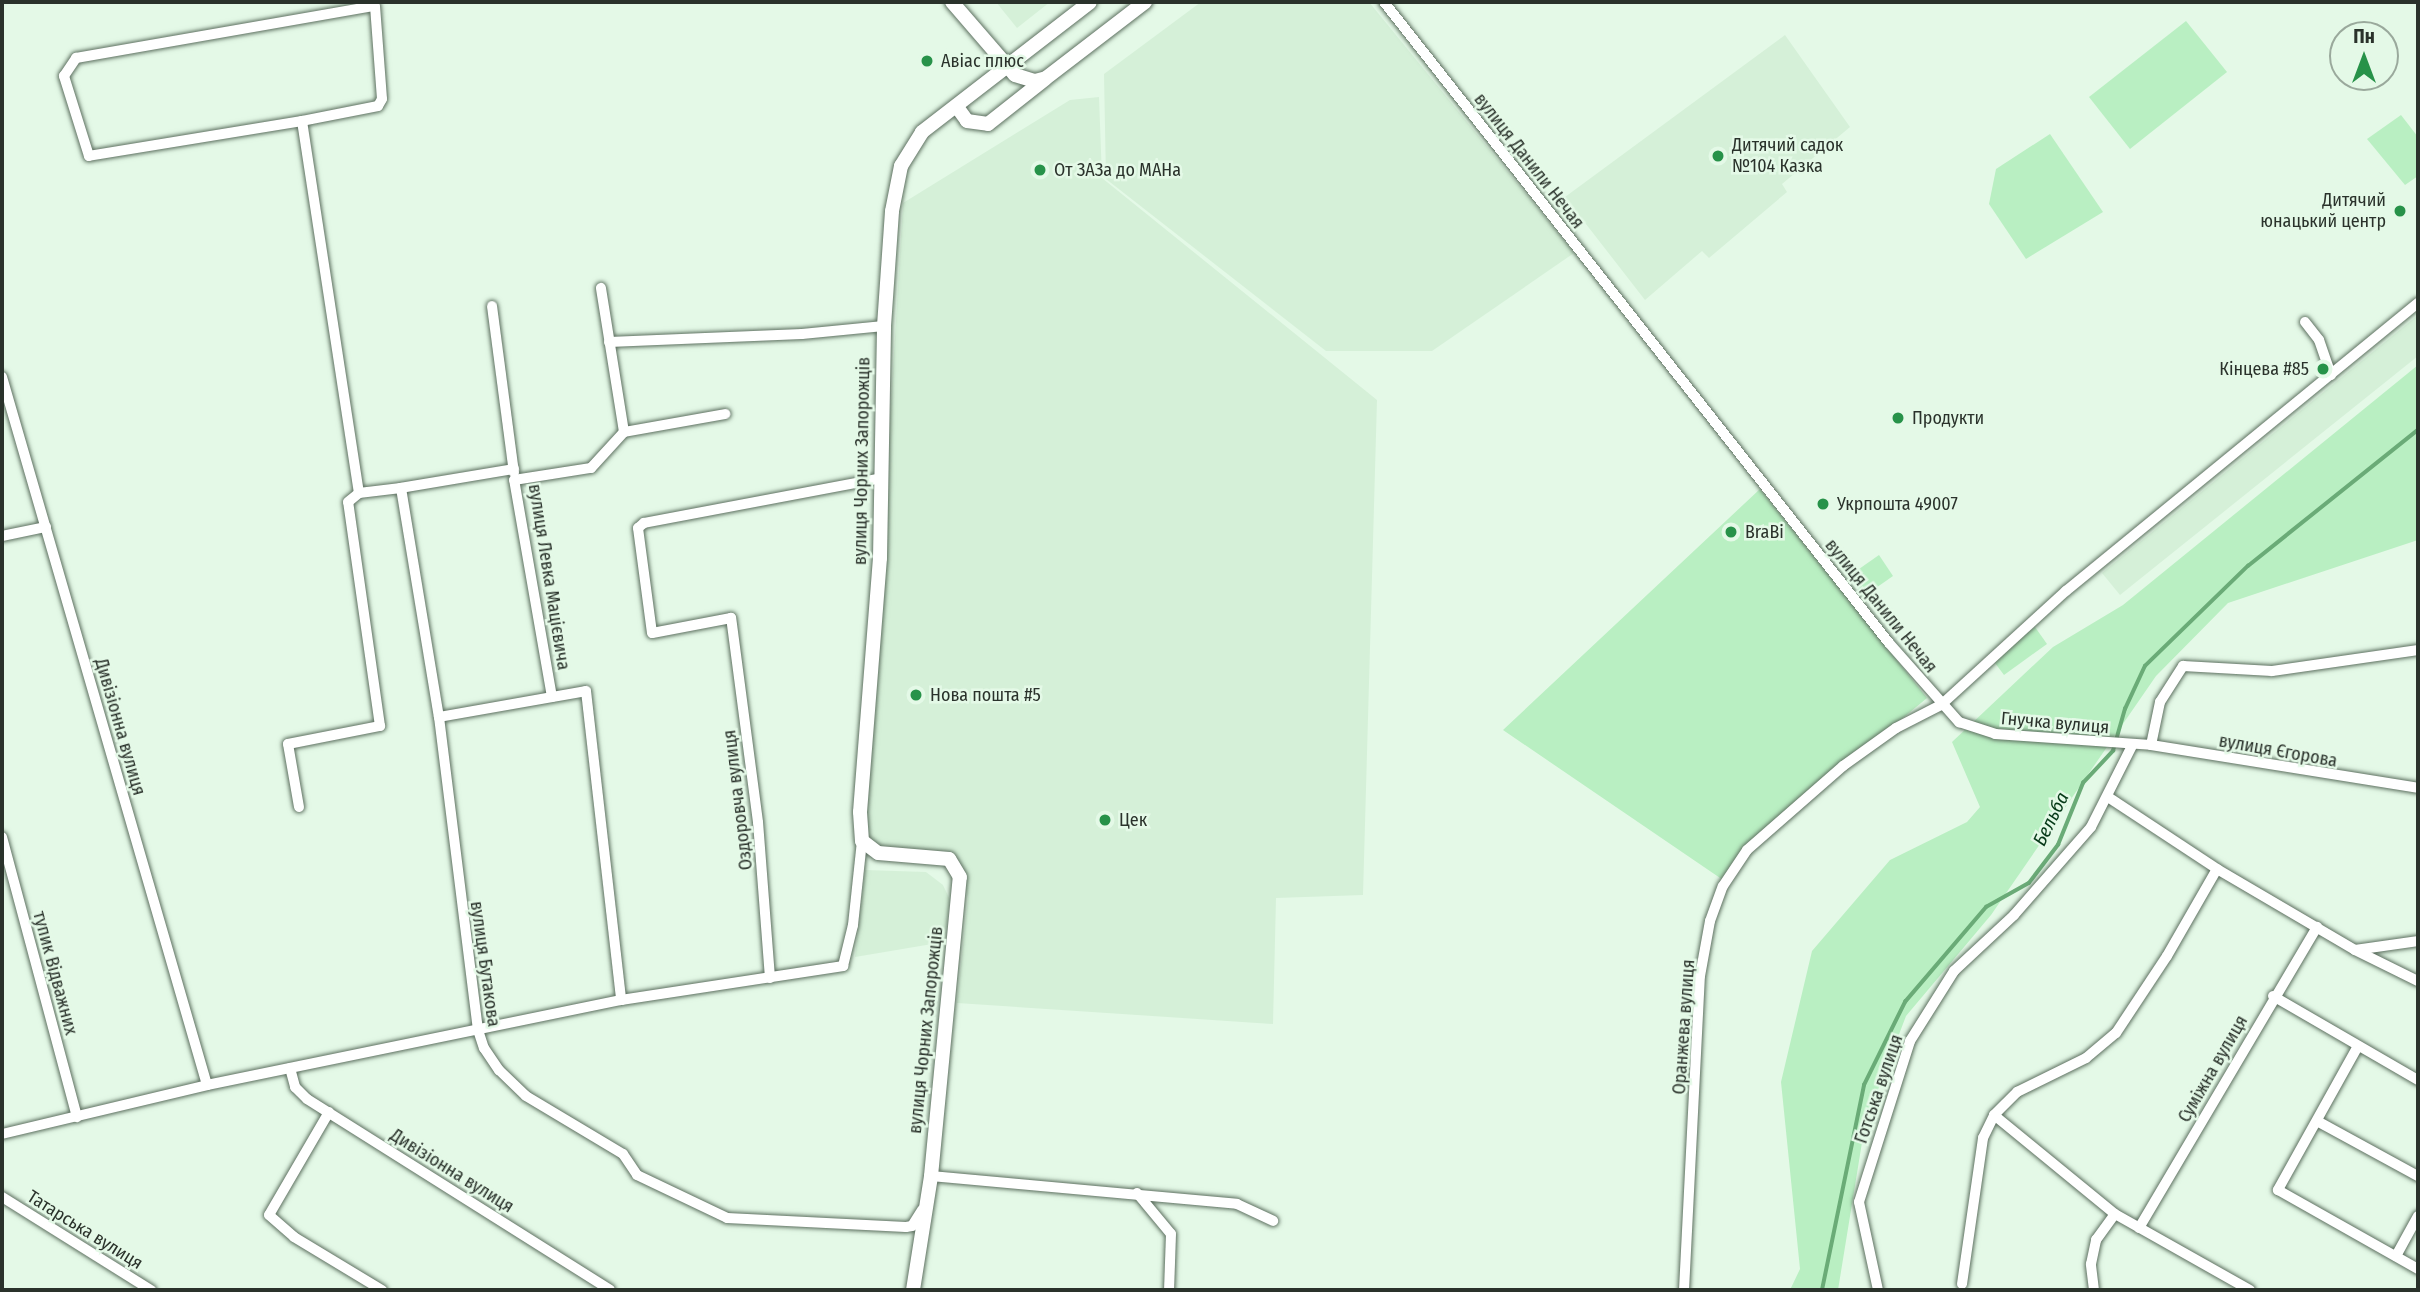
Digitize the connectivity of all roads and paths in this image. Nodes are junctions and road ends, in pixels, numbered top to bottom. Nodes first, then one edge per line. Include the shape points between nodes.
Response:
1 (952, 2) edge
2 (1090, 2) edge
3 (1145, 2) edge
4 (1384, 2) edge
5 (1008, 66) junction
6 (1046, 78) junction
7 (957, 107) junction
8 (302, 121) junction
9 (601, 288) dead end
10 (2418, 303) edge
11 (492, 306) dead end
12 (2305, 322) dead end
13 (884, 326) junction
14 (609, 342) junction
15 (2330, 375) junction
16 (2, 377) edge
17 (725, 414) dead end
18 (624, 432) junction
19 (514, 469) junction
20 (882, 478) junction
21 (514, 480) junction
22 (401, 488) junction
23 (359, 493) junction
24 (46, 527) junction
25 (2, 536) edge
26 (2418, 650) edge
27 (552, 697) junction
28 (1941, 705) junction
29 (439, 717) junction
30 (2128, 745) junction
31 (2151, 745) junction
32 (2418, 788) edge
33 (2108, 797) junction
34 (299, 807) dead end
35 (2, 837) edge
36 (862, 841) junction
37 (2217, 869) junction
38 (2318, 927) junction
39 (2418, 941) edge
40 (2355, 950) junction
41 (770, 978) junction
42 (2418, 981) edge
43 (2273, 996) junction
44 (621, 1000) junction
45 (478, 1030) junction
46 (2358, 1046) junction
47 (290, 1068) junction
48 (2418, 1080) edge
49 (207, 1085) junction
50 (329, 1112) junction
51 (1994, 1115) junction
52 (77, 1116) junction
53 (2317, 1121) junction
54 (2, 1133) edge
55 (931, 1176) junction
56 (2418, 1176) edge
57 (1137, 1193) junction
58 (2, 1197) edge
59 (926, 1203) junction
60 (2115, 1214) junction
61 (2418, 1216) edge
62 (1273, 1221) dead end
63 (2139, 1228) junction
64 (2396, 1256) junction
65 (2418, 1269) edge
66 (1962, 1284) dead end
67 (151, 1290) edge
68 (382, 1290) edge
69 (610, 1290) edge
70 (913, 1290) edge
71 (1169, 1290) edge
72 (1684, 1290) edge
73 (1878, 1290) edge
74 (2094, 1290) edge
75 (2250, 1290) edge

1 - 5 street
2 - 5 street, вулиця Чорних Запорожців
3 - 6 street
4 - 28 street, вулиця Данили Нечая
5 - 6 street via 1024,80
5 - 7 street, вулиця Чорних Запорожців
6 - 7 street via 988,124 967,121
7 - 13 street, вулиця Чорних Запорожців via 922,132 901,166 892,211
8 - 8 street via 378,106 382,99 375,6 76,58 65,75 89,156
8 - 23 street
9 - 14 street
10 - 15 street
11 - 19 street
12 - 15 street via 2319,340
13 - 14 street
13 - 20 street, вулиця Чорних Запорожців
14 - 18 street
15 - 28 street via 2066,591
16 - 24 street, Дивізіонна вулиця
17 - 18 street
18 - 21 street, вулиця Левка Мацієвича via 591,468
19 - 21 street
19 - 22 street
20 - 36 street, вулиця Чорних Запорожців via 860,812
20 - 41 street, Оздоровча вулиця via 638,528 652,633 731,618 758,822
21 - 27 street, вулиця Левка Мацієвича
22 - 23 street
22 - 29 street, вулиця Бутакова
23 - 34 street via 348,502 380,726 288,744
24 - 25 street
24 - 49 street, Дивізіонна вулиця
26 - 31 street via 2272,671 2183,666 2160,702
27 - 29 street
27 - 44 street, вулиця Левка Мацієвича via 586,691
28 - 30 street, Гнучка вулиця via 1959,722 1995,734
28 - 72 street, Оранжева вулиця via 1896,728 1843,766 1747,850 1723,886 1710,921 1700,976
29 - 45 street, вулиця Бутакова
30 - 31 street, вулиця Єгорова
30 - 33 street, Готська вулиця
31 - 32 street, вулиця Єгорова
33 - 37 street
33 - 73 street, Готська вулиця via 2091,827 2014,915 1954,971 1910,1041 1859,1202
35 - 52 street, тупик Відважних
36 - 41 street, вулиця Чорних Запорожців via 853,925 843,966
36 - 55 street, вулиця Чорних Запорожців via 878,853 949,859 960,877
37 - 38 street
37 - 51 street via 2116,1032 2086,1058 2017,1092
38 - 40 street
38 - 43 street, Суміжна вулиця
39 - 40 street
40 - 42 street
41 - 44 street
43 - 46 street
43 - 63 street, Суміжна вулиця
44 - 45 street
45 - 47 street
45 - 59 street, вулиця Бутакова via 499,1070 526,1096 623,1154 637,1175 719,1214 906,1227 916,1221
46 - 48 street
46 - 53 street
47 - 49 street
47 - 50 street, Дивізіонна вулиця via 295,1087
49 - 52 street
50 - 68 street via 269,1215 294,1237
50 - 69 street, Дивізіонна вулиця
51 - 60 street
51 - 66 street via 1983,1138
52 - 54 street
53 - 56 street
53 - 64 street via 2278,1190
55 - 57 street
55 - 59 street
57 - 62 street via 1237,1204
57 - 71 street via 1171,1234
58 - 67 street, Татарська вулиця
59 - 70 street
60 - 63 street
60 - 74 street via 2096,1240 2091,1264
61 - 64 street
63 - 75 street
64 - 65 street

